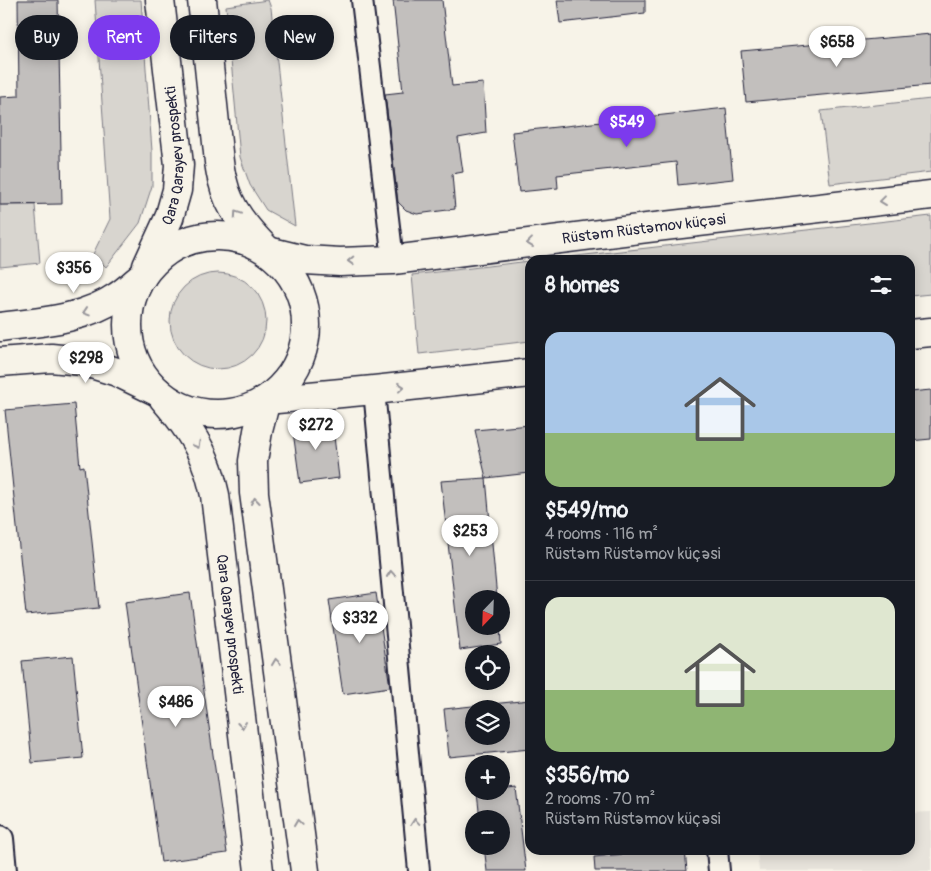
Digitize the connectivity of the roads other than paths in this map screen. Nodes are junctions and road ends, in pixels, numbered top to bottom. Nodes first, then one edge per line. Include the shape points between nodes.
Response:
1 (160, 0) edge
2 (202, 0) edge
3 (362, 0) edge
4 (931, 195) edge
5 (268, 251) junction
6 (393, 260) junction
7 (142, 276) junction
8 (0, 327) edge
9 (931, 332) edge
10 (915, 334) edge
11 (0, 362) edge
12 (525, 375) edge
13 (374, 390) junction
14 (158, 392) junction
15 (266, 400) junction
16 (0, 840) edge
17 (717, 855) edge
18 (3, 871) edge
19 (259, 871) edge
20 (305, 871) edge
21 (419, 871) edge
22 (719, 871) edge

1 - 7 main road, Qara Qarayev prospekti via 179,165 177,190 169,218
5 -> 2 main road via 246,228 232,207 223,184
3 - 6 street
4 -> 6 main road, Rüstəm Rüstəmov küçəsi
6 -> 5 main road, Rüstəm Rüstəmov küçəsi via 305,260
5 - 7 main road via 242,239 214,236 187,241 162,255
5 - 15 main road via 286,268 300,289 306,313 306,338 300,362 286,383
7 -> 8 main road via 118,296 93,310 66,318
7 - 14 main road via 129,306 128,337 138,367
9 - 10 main road
11 - 14 main road via 51,358 82,361 117,372
13 -> 12 main road
13 - 15 main road
21 -> 13 street
14 - 15 main road via 183,408 208,414 233,413
14 -> 19 main road, Qara Qarayev prospekti via 197,444 215,496
20 -> 15 main road via 254,493 253,461
16 - 18 street
17 - 22 street

